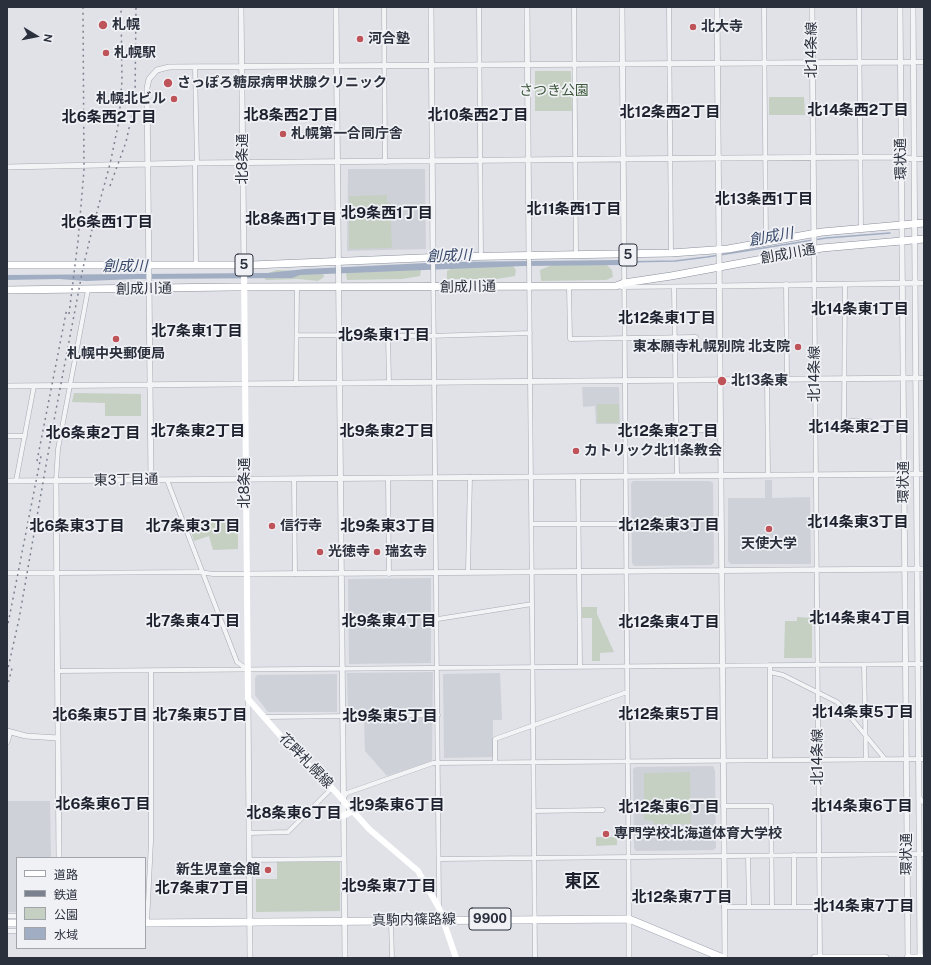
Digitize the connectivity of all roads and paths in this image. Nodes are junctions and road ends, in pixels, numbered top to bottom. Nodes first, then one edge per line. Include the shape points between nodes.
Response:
1 (241, 7) edge
2 (336, 7) edge
3 (384, 7) edge
4 (431, 7) edge
5 (479, 7) edge
6 (526, 7) edge
7 (574, 7) edge
8 (622, 7) edge
9 (669, 7) edge
10 (717, 7) edge
11 (764, 7) edge
12 (812, 7) edge
13 (859, 7) edge
14 (900, 7) edge
15 (913, 7) edge
16 (860, 62) junction
17 (901, 62) junction
18 (913, 62) junction
19 (924, 62) edge
20 (717, 63) junction
21 (764, 63) junction
22 (812, 63) junction
23 (622, 64) junction
24 (670, 64) junction
25 (527, 65) junction
26 (574, 65) junction
27 (384, 66) junction
28 (432, 66) junction
29 (479, 66) junction
30 (195, 67) junction
31 (242, 67) junction
32 (337, 67) junction
33 (765, 158) junction
34 (813, 158) junction
35 (860, 158) junction
36 (902, 158) junction
37 (670, 159) junction
38 (718, 159) junction
39 (914, 159) junction
40 (924, 159) edge
41 (528, 160) junction
42 (575, 160) junction
43 (623, 160) junction
44 (433, 161) junction
45 (480, 161) junction
46 (338, 162) junction
47 (385, 162) junction
48 (196, 163) junction
49 (243, 163) junction
50 (148, 165) junction
51 (7, 167) edge
52 (924, 223) edge
53 (915, 224) junction
54 (902, 225) junction
55 (861, 228) junction
56 (814, 235) junction
57 (924, 239) edge
58 (915, 240) junction
59 (902, 241) junction
60 (766, 242) junction
61 (814, 247) junction
62 (719, 252) junction
63 (671, 253) junction
64 (481, 256) junction
65 (576, 256) junction
66 (624, 257) junction
67 (529, 258) junction
68 (433, 261) junction
69 (196, 264) junction
70 (338, 264) junction
71 (719, 264) junction
72 (7, 265) edge
73 (149, 268) junction
74 (244, 268) junction
75 (903, 283) junction
76 (916, 283) junction
77 (924, 283) edge
78 (786, 284) junction
79 (814, 284) junction
80 (845, 284) junction
81 (149, 285) junction
82 (624, 285) junction
83 (529, 286) junction
84 (569, 286) junction
85 (719, 286) junction
86 (244, 287) junction
87 (297, 287) junction
88 (433, 287) junction
89 (338, 288) junction
90 (674, 288) junction
91 (7, 290) edge
92 (88, 290) junction
93 (530, 333) junction
94 (297, 335) junction
95 (339, 335) junction
96 (388, 335) junction
97 (433, 335) junction
98 (696, 337) dead end
99 (624, 338) junction
100 (676, 338) junction
101 (903, 378) junction
102 (916, 378) junction
103 (924, 378) edge
104 (787, 379) junction
105 (815, 379) junction
106 (844, 379) junction
107 (676, 380) junction
108 (720, 380) junction
109 (767, 380) junction
110 (625, 381) junction
111 (434, 382) junction
112 (530, 382) junction
113 (340, 383) junction
114 (389, 383) junction
115 (245, 384) junction
116 (296, 384) junction
117 (69, 385) junction
118 (150, 385) junction
119 (7, 386) edge
120 (34, 386) junction
121 (903, 423) junction
122 (656, 430) dead end
123 (676, 430) junction
124 (720, 430) junction
125 (7, 436) edge
126 (25, 436) junction
127 (816, 474) junction
128 (904, 474) junction
129 (916, 474) junction
130 (924, 474) edge
131 (720, 475) junction
132 (768, 475) junction
133 (626, 476) junction
134 (677, 476) junction
135 (470, 477) junction
136 (531, 477) junction
137 (578, 477) junction
138 (340, 478) junction
139 (388, 478) junction
140 (436, 478) junction
141 (245, 479) junction
142 (294, 479) junction
143 (151, 480) junction
144 (167, 480) junction
145 (7, 481) edge
146 (16, 481) junction
147 (56, 481) junction
148 (532, 524) junction
149 (579, 524) junction
150 (626, 524) junction
151 (917, 569) junction
152 (924, 569) edge
153 (721, 570) junction
154 (816, 570) junction
155 (905, 570) junction
156 (626, 571) junction
157 (468, 572) junction
158 (531, 572) junction
159 (579, 572) junction
160 (7, 573) edge
161 (56, 573) junction
162 (203, 573) junction
163 (437, 573) junction
164 (246, 574) junction
165 (295, 574) junction
166 (341, 574) junction
167 (389, 574) junction
168 (532, 604) junction
169 (438, 619) junction
170 (905, 664) junction
171 (921, 664) edge
172 (770, 665) junction
173 (817, 665) junction
174 (864, 665) junction
175 (580, 666) junction
176 (627, 666) junction
177 (722, 666) junction
178 (533, 667) junction
179 (438, 668) junction
180 (342, 669) junction
181 (247, 670) junction
182 (57, 671) junction
183 (151, 671) junction
184 (770, 672) junction
185 (627, 692) junction
186 (818, 692) junction
187 (248, 699) junction
188 (438, 715) junction
189 (342, 716) junction
190 (264, 717) junction
191 (532, 726) junction
192 (9, 732) edge
193 (866, 735) junction
194 (58, 738) junction
195 (7, 742) edge
196 (866, 759) junction
197 (885, 759) junction
198 (906, 759) junction
199 (921, 759) edge
200 (770, 760) junction
201 (818, 760) junction
202 (628, 761) junction
203 (723, 761) junction
204 (495, 762) junction
205 (533, 762) junction
206 (438, 763) junction
207 (332, 788) junction
208 (919, 797) junction
209 (343, 800) junction
210 (924, 803) edge
211 (724, 806) junction
212 (603, 810) dead end
213 (534, 811) junction
214 (353, 812) junction
215 (343, 816) junction
216 (249, 833) junction
217 (907, 854) junction
218 (922, 854) edge
219 (771, 855) junction
220 (794, 855) junction
221 (819, 855) junction
222 (724, 856) junction
223 (748, 856) junction
224 (59, 857) edge
225 (628, 857) junction
226 (534, 858) junction
227 (344, 859) junction
228 (439, 859) junction
229 (250, 860) junction
230 (724, 907) junction
231 (749, 907) junction
232 (772, 907) junction
233 (794, 907) junction
234 (819, 907) junction
235 (440, 908) junction
236 (629, 919) junction
237 (391, 920) junction
238 (443, 920) junction
239 (535, 920) junction
240 (344, 921) junction
241 (250, 922) junction
242 (146, 923) edge
243 (250, 958) edge
244 (345, 958) edge
245 (392, 958) edge
246 (456, 958) edge
247 (535, 958) edge
248 (629, 958) edge
249 (724, 958) edge
250 (815, 958) edge
251 (820, 958) edge
252 (823, 958) edge
253 (867, 958) edge
254 (885, 958) edge
255 (908, 958) edge
256 (920, 958) edge
257 (924, 958) edge

1 - 31 street, 北8条通
2 - 32 street
3 - 27 street
4 - 28 street
5 - 29 street
6 - 25 street
7 - 26 street
8 - 23 street
9 - 24 street
10 - 20 street
11 - 21 street
12 - 22 street, 北14条線
13 - 16 street
14 - 17 street, 環状通
15 - 18 street, 環状通
16 - 17 street
16 - 22 street
16 - 35 street
17 - 18 street
17 - 36 street, 環状通
18 - 19 street
18 - 39 street, 環状通
20 - 21 street
20 - 24 street
20 - 38 street
21 - 22 street
21 - 33 street
22 - 34 street, 北14条線
23 - 24 street
23 - 26 street
23 - 43 street
24 - 37 street
25 - 26 street
25 - 29 street
25 - 41 street
26 - 42 street
27 - 28 street
27 - 32 street
27 - 47 street
28 - 29 street
28 - 44 street
29 - 45 street
30 - 31 street
30 - 48 street
30 - 50 street via 164,67 154,72 149,79
31 - 32 street
31 - 49 street, 北8条通
32 - 46 street
33 - 34 street
33 - 38 street
33 - 60 street
34 - 35 street
34 - 56 street, 北14条線
35 - 36 street
35 - 55 street
36 - 39 street
36 - 54 street, 環状通
37 - 38 street
37 - 43 street
37 - 63 street
38 - 62 street
39 - 40 street
39 - 53 street, 環状通
41 - 42 street
41 - 45 street
41 - 67 street
42 - 43 street
42 - 65 street
43 - 66 street
44 - 45 street
44 - 47 street
44 - 68 street
45 - 64 street
46 - 47 street
46 - 49 street
46 - 70 street
48 - 49 street
48 - 50 street
48 - 69 street
49 - 74 street, 北8条通
50 - 51 street
50 - 73 street
52 - 53 main road, 創成川通 / 5
53 - 54 main road, 創成川通 / 5
53 - 58 street, 環状通
54 - 55 main road, 創成川通 / 5
54 - 59 street, 環状通
55 - 56 main road, 創成川通 / 5
56 - 60 main road, 創成川通 / 5
56 - 61 street, 北14条線
57 - 58 main road, 創成川通 / 5
58 - 59 main road, 創成川通 / 5
58 - 76 street, 環状通
59 - 61 main road, 創成川通 / 5
59 - 75 street, 環状通
60 - 62 main road, 創成川通 / 5
61 - 71 main road, 創成川通 / 5
61 - 79 street, 北14条線
62 - 63 main road, 創成川通 / 5
62 - 71 street
63 - 66 main road, 創成川通 / 5
64 - 67 main road, 創成川通 / 5
64 - 68 main road, 創成川通 / 5
65 - 66 main road, 創成川通 / 5
65 - 67 main road, 創成川通 / 5
66 - 82 street
67 - 83 street
68 - 70 main road, 創成川通 / 5
68 - 88 street
69 - 73 main road, 創成川通 / 5
69 - 74 main road, 創成川通 / 5
70 - 74 main road, 創成川通 / 5
70 - 89 street
71 - 82 main road, 創成川通 / 5
71 - 85 street
72 - 73 main road, 創成川通 / 5
73 - 81 street
74 - 86 main road, 北8条通
75 - 76 street
75 - 80 street
75 - 101 street, 環状通
76 - 77 street
76 - 102 street, 環状通
78 - 79 street
78 - 85 street
78 - 104 street
79 - 80 street
79 - 105 street, 北14条線
80 - 106 street
81 - 86 main road, 創成川通 / 5
81 - 92 main road, 創成川通 / 5
81 - 118 street
82 - 84 main road, 創成川通 / 5
82 - 90 street
82 - 99 street
83 - 84 main road, 創成川通 / 5
83 - 88 main road, 創成川通 / 5
83 - 93 street
84 - 99 street via 570,339
85 - 90 street
85 - 108 street
86 - 87 main road, 創成川通 / 5
86 - 115 main road, 北8条通
87 - 89 main road, 創成川通 / 5
87 - 94 street
88 - 89 main road, 創成川通 / 5
88 - 97 street
89 - 95 street
90 - 100 street
91 - 92 main road, 創成川通 / 5
92 - 117 street
93 - 97 street
93 - 112 street
94 - 95 street
94 - 116 street
95 - 96 street
95 - 113 street
96 - 97 street
96 - 114 street
97 - 111 street
98 - 100 street
99 - 100 street
99 - 110 street
100 - 107 street
101 - 102 street
101 - 106 street
101 - 121 street, 環状通
102 - 103 street
102 - 129 street, 環状通
104 - 105 street
104 - 109 street
105 - 106 street
105 - 127 street, 北14条線
106 - 121 street via 844,421
107 - 108 street
107 - 110 street
107 - 123 street
108 - 109 street
108 - 124 street
109 - 132 street
110 - 112 street
110 - 133 street
111 - 112 street
111 - 114 street
111 - 140 street
112 - 136 street
113 - 114 street
113 - 116 street
113 - 138 street
115 - 116 street
115 - 118 street
115 - 141 main road, 北8条通
117 - 118 street
117 - 120 street
117 - 147 street via 58,448
118 - 143 street
119 - 120 street
120 - 126 street
121 - 128 street, 環状通
122 - 123 street
123 - 124 street
123 - 134 street
124 - 131 street
125 - 126 street
126 - 146 street
127 - 128 street, 東3丁目通
127 - 132 street, 東3丁目通
127 - 154 street, 北14条線
128 - 129 street, 東3丁目通
128 - 155 street, 環状通
129 - 130 street, 東3丁目通
129 - 151 street, 環状通
131 - 132 street, 東3丁目通
131 - 134 street, 東3丁目通
131 - 153 street
133 - 134 street, 東3丁目通
133 - 137 street, 東3丁目通
133 - 150 street
135 - 136 street, 東3丁目通
135 - 140 street, 東3丁目通
135 - 157 street
136 - 137 street, 東3丁目通
136 - 148 street
137 - 149 street
138 - 139 street, 東3丁目通
138 - 142 street, 東3丁目通
138 - 166 street
139 - 140 street, 東3丁目通
139 - 167 street
140 - 163 street
141 - 142 street, 東3丁目通
141 - 144 street, 東3丁目通
141 - 164 main road, 北8条通
142 - 165 street
143 - 144 street, 東3丁目通
143 - 147 street, 東3丁目通
144 - 162 street
145 - 146 street, 東3丁目通
146 - 147 street, 東3丁目通
147 - 161 street
148 - 149 street
148 - 158 street
149 - 150 street
149 - 159 street
150 - 156 street
151 - 152 street
151 - 155 street
151 - 171 street, 環状通
153 - 154 street
153 - 156 street
153 - 177 street
154 - 155 street
154 - 173 street, 北14条線
155 - 170 street, 環状通
156 - 159 street
156 - 176 street
157 - 158 street
157 - 163 street
158 - 159 street
158 - 168 street
159 - 175 street
160 - 161 street
161 - 162 street
161 - 182 street
162 - 164 street
162 - 181 street via 237,662
163 - 167 street
163 - 169 street
164 - 165 street
164 - 181 main road, 北8条通
165 - 166 street
166 - 167 street
166 - 180 street
168 - 169 street
168 - 178 street
169 - 179 street
170 - 171 street
170 - 174 street
170 - 198 street, 環状通
171 - 199 street, 環状通
172 - 173 street
172 - 177 street
172 - 184 street
173 - 174 street
173 - 186 street, 北14条線
174 - 193 street
175 - 176 street
175 - 178 street
176 - 177 street
176 - 185 street
177 - 203 street
178 - 179 street
178 - 191 street
179 - 180 street
179 - 188 street
180 - 181 street
180 - 189 street
181 - 183 street
181 - 187 main road, 北8条通
182 - 183 street
182 - 194 street
183 - 242 street via 151,841
184 - 186 street
184 - 200 street
185 - 191 street
185 - 202 street
186 - 193 street via 842,707
186 - 201 street, 北14条線
187 - 190 main road, 花畔札幌線
187 - 216 street, 北8条通
188 - 189 street
188 - 206 street
189 - 190 street
189 - 209 street
190 - 207 main road, 花畔札幌線 via 292,750
191 - 204 street via 495,739
191 - 205 street
192 - 194 street
192 - 195 street
193 - 196 street
193 - 197 street
194 - 224 street
196 - 197 street
196 - 201 street
197 - 198 street
198 - 199 street
198 - 217 street, 環状通
199 - 208 street, 環状通
200 - 201 street
200 - 203 street
201 - 221 street, 北14条線
202 - 203 street
202 - 205 street
202 - 225 street
203 - 211 street
204 - 205 street
204 - 206 street
205 - 213 street
206 - 209 street via 433,762 347,793
206 - 228 street
207 - 209 main road, 花畔札幌線
207 - 216 street via 288,832
208 - 210 street
208 - 218 street, 環状通
209 - 214 main road, 花畔札幌線
209 - 215 street
211 - 219 street via 771,806
211 - 222 street
212 - 213 street
213 - 226 street
214 - 215 main road
214 - 235 main road, 花畔札幌線 via 381,841 418,871
215 - 227 street
216 - 229 street, 北8条通
217 - 218 street
217 - 221 street
217 - 255 street, 環状通
218 - 256 street, 環状通
219 - 220 street
219 - 223 street
219 - 232 street
220 - 221 street
220 - 233 street
221 - 234 street, 北14条線
222 - 223 street
222 - 225 street
222 - 230 street
223 - 231 street
225 - 226 street
225 - 236 street
226 - 228 street
226 - 239 street
227 - 229 street
227 - 240 street
228 - 235 street
229 - 241 street, 北8条通
230 - 231 street
230 - 249 street
231 - 232 street
232 - 233 street
233 - 234 street
234 - 251 street, 北14条線
235 - 238 main road, 花畔札幌線
236 - 239 main road, 真駒内篠路線 / 9900
236 - 248 street
236 - 249 main road, 真駒内篠路線 / 9900
237 - 238 main road, 真駒内篠路線 / 9900
237 - 240 main road, 真駒内篠路線 / 9900
237 - 245 street
238 - 239 main road, 真駒内篠路線 / 9900
238 - 246 main road, 花畔札幌線
239 - 247 street
240 - 241 main road, 真駒内篠路線 / 9900
240 - 244 street
241 - 242 main road, 真駒内篠路線 / 9900
241 - 243 street, 北8条通
250 - 251 main road
251 - 252 main road
252 - 253 main road
253 - 254 main road
255 - 256 main road
256 - 257 main road

